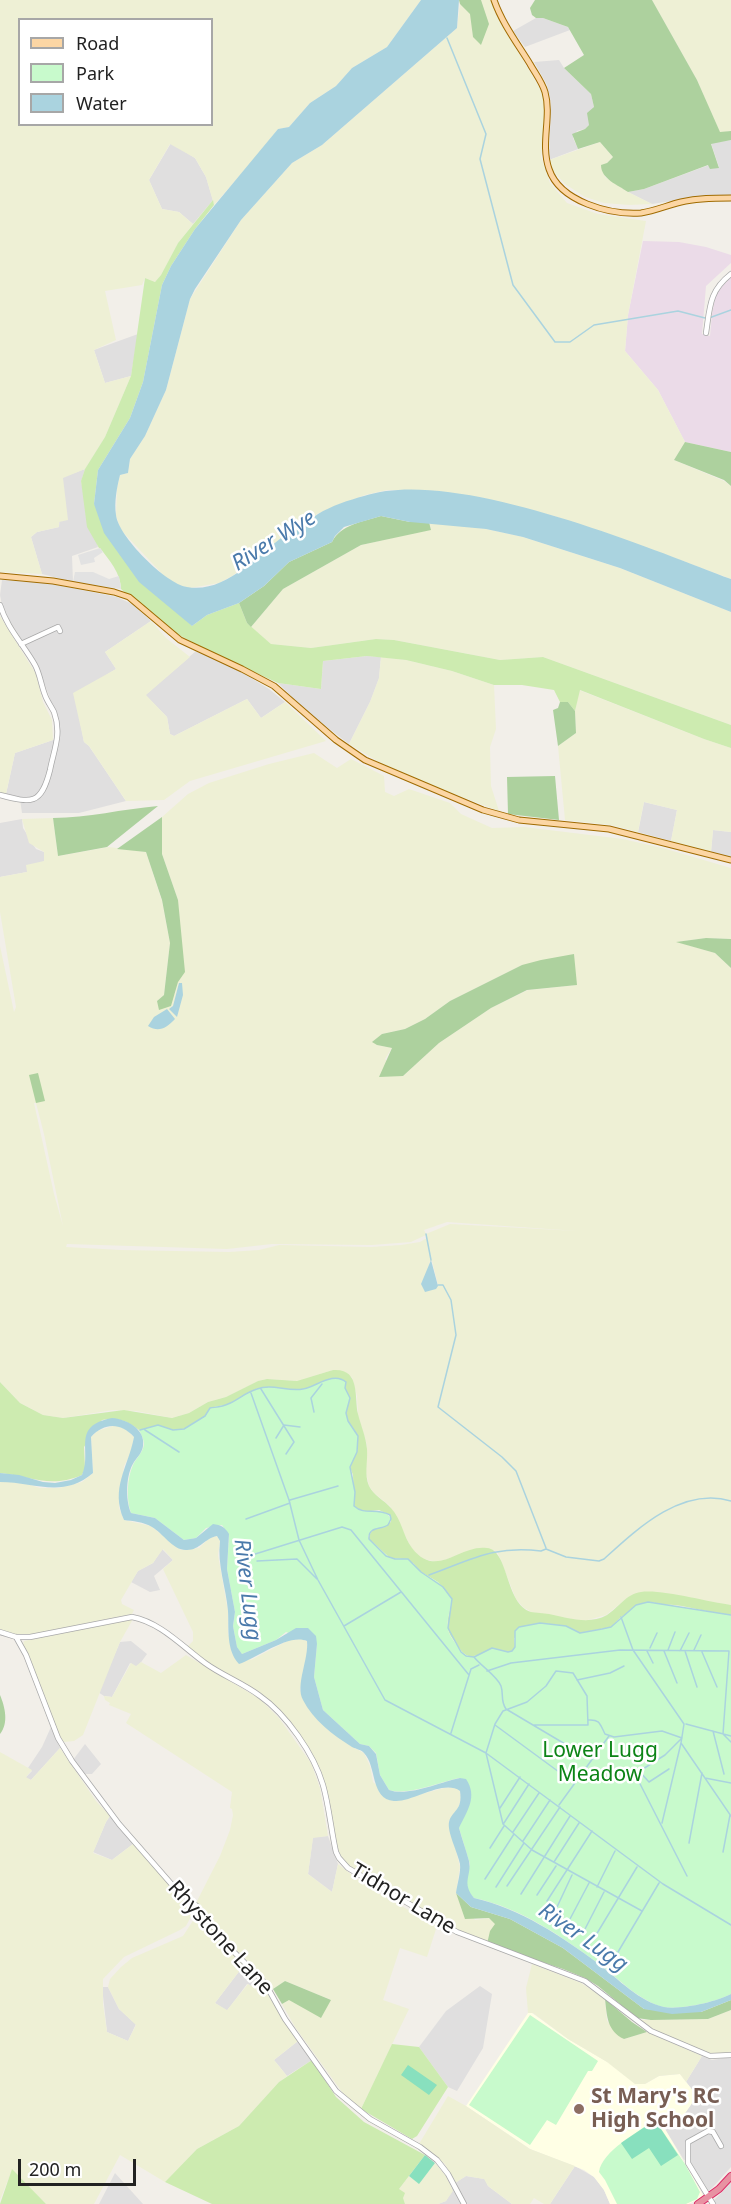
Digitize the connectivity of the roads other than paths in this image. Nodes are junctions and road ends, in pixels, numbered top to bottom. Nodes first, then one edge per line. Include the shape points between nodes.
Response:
1 (494, 0) edge
2 (731, 198) edge
3 (731, 274) edge
4 (706, 333) dead end
5 (0, 577) edge
6 (0, 605) edge
7 (58, 627) dead end
8 (21, 644) junction
9 (0, 795) edge
10 (731, 860) edge
11 (0, 1632) edge
12 (16, 1637) junction
13 (731, 2055) edge
14 (721, 2146) dead end
15 (731, 2176) edge
16 (711, 2201) edge
17 (464, 2204) edge
18 (698, 2204) edge

1 - 2 main road via 543,86 547,109 546,160 553,180 566,193 595,206 635,213 699,199
3 - 4 street via 713,294
5 - 10 main road via 53,581 129,597 180,640 274,686 350,750 383,768 495,814 519,820 600,827
6 - 8 street
7 - 8 street
8 - 9 street via 36,666 54,712 57,748 46,786 36,797 23,802
11 - 12 street, Tidnor Lane
12 - 13 street, Tidnor Lane via 126,1617 141,1618 160,1629 206,1664 262,1697 285,1720 319,1773 336,1852 348,1868 458,1932 585,1981 663,2037 710,2056
12 - 17 street, Rhystone Lane via 62,1745 119,1824 265,1983 285,2019 336,2091 370,2119 436,2160
14 - 16 street via 713,2132 708,2131 688,2142 688,2163
15 - 16 highway
16 - 18 highway

